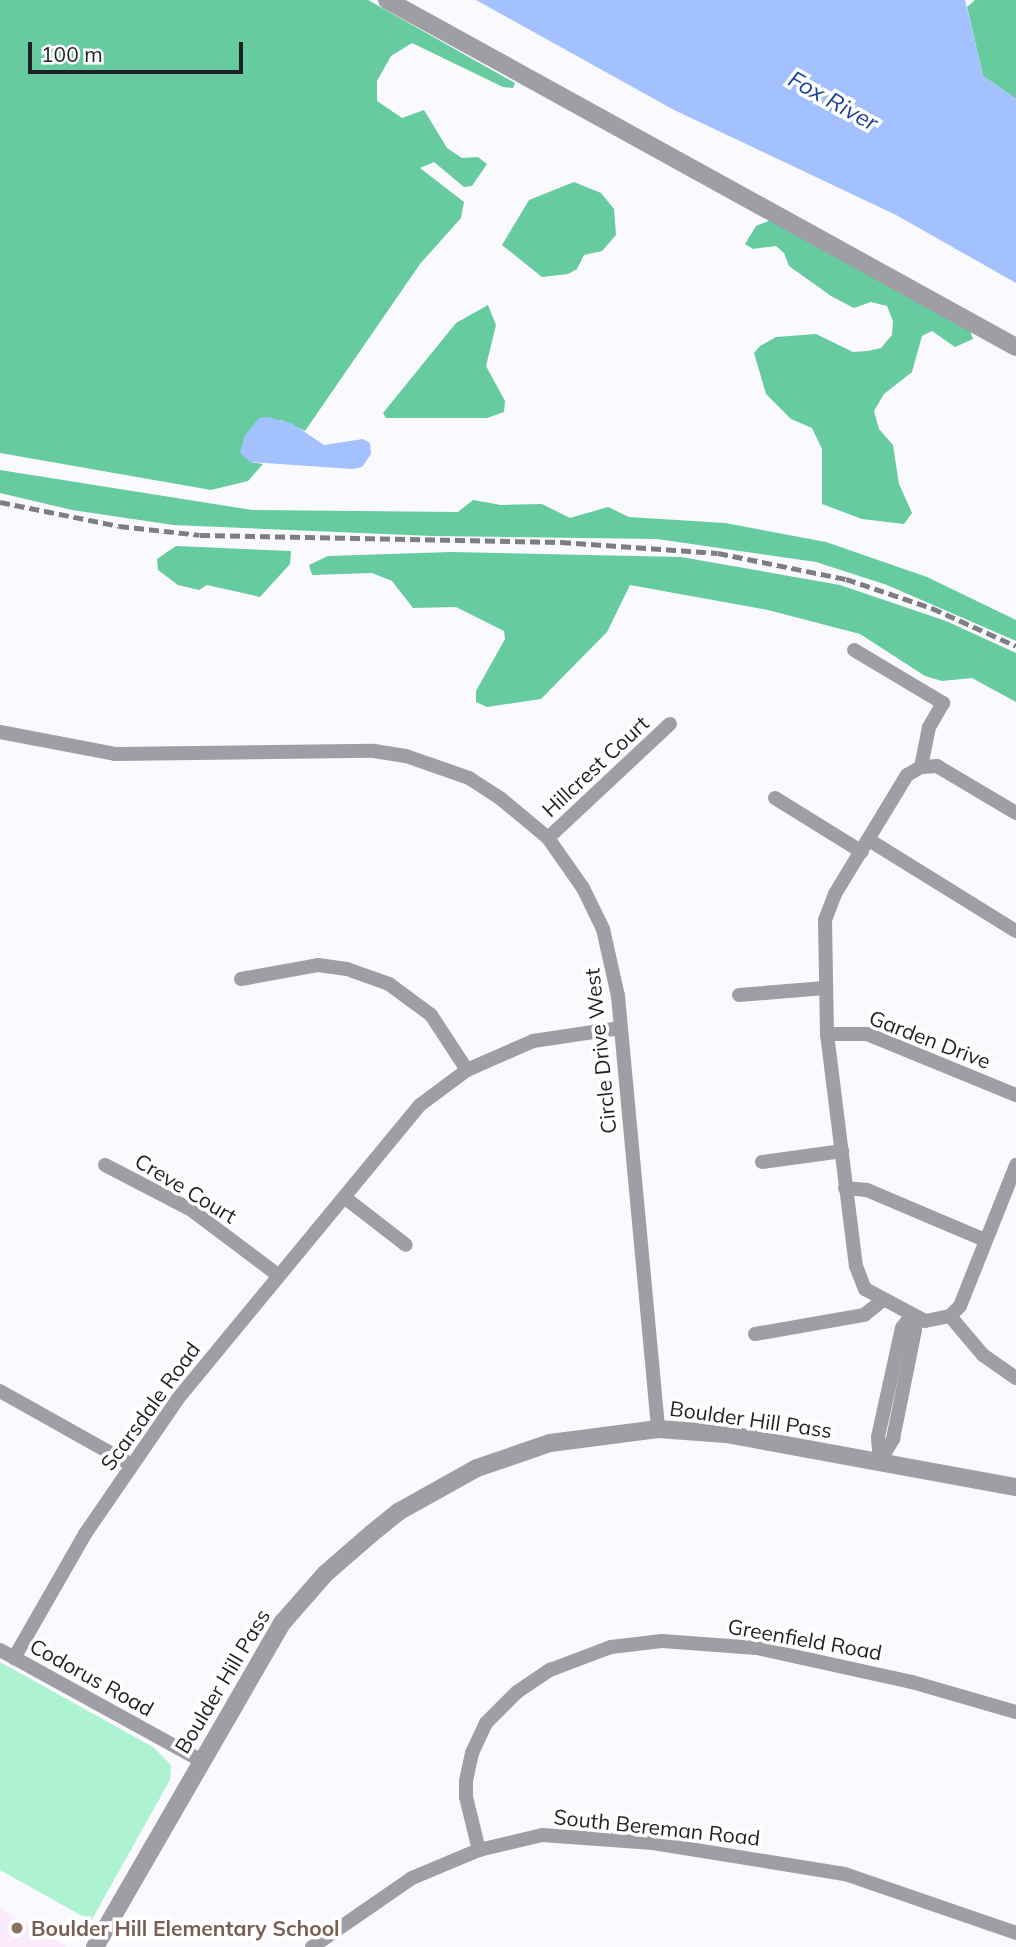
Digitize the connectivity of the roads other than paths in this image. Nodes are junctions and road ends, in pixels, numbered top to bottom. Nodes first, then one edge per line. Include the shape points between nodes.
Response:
1 (387, 0) edge
2 (1016, 347) edge
3 (854, 650) dead end
4 (670, 724) dead end
5 (0, 732) edge
6 (921, 767) junction
7 (775, 798) dead end
8 (1016, 813) edge
9 (548, 838) junction
10 (866, 846) junction
11 (1016, 931) edge
12 (241, 979) dead end
13 (825, 988) junction
14 (739, 995) dead end
15 (620, 1028) junction
16 (827, 1034) junction
17 (467, 1070) junction
18 (1016, 1095) edge
19 (842, 1151) junction
20 (762, 1162) dead end
21 (105, 1166) dead end
22 (1016, 1166) edge
23 (845, 1188) junction
24 (1011, 1192) edge
25 (344, 1197) junction
26 (985, 1240) junction
27 (406, 1245) dead end
28 (278, 1275) junction
29 (882, 1301) junction
30 (911, 1316) junction
31 (950, 1316) junction
32 (755, 1334) dead end
33 (1016, 1378) edge
34 (0, 1391) edge
35 (658, 1429) junction
36 (880, 1461) junction
37 (132, 1465) junction
38 (1016, 1488) edge
39 (0, 1650) edge
40 (14, 1658) junction
41 (1016, 1712) edge
42 (200, 1760) junction
43 (479, 1850) junction
44 (1016, 1933) edge
45 (95, 1947) edge
46 (312, 1947) edge

1 - 2 street
3 - 6 street via 943,703 929,727
4 - 9 street, Hillcrest Court
5 - 9 street, Circle Drive West via 115,754 374,751 406,756 469,778 500,797
6 - 8 street via 937,766
6 - 10 street via 907,775
7 - 10 street
9 - 15 street, Circle Drive West via 583,888 603,929
10 - 11 street
10 - 13 street via 835,894 825,920
12 - 17 street via 318,965 347,968 389,984 431,1015
13 - 14 street
13 - 16 street
15 - 17 street, Scarsdale Road via 533,1041
15 - 35 street, Circle Drive West
16 - 18 street, Garden Drive via 867,1034
16 - 19 street
17 - 25 street, Scarsdale Road via 420,1105
19 - 20 street
19 - 23 street
21 - 28 street, Creve Court via 190,1209
22 - 24 street
23 - 26 street via 867,1190
23 - 29 street via 856,1266 865,1289
24 - 26 street
25 - 27 street
25 - 28 street, Scarsdale Road
26 - 31 street via 960,1306
28 - 37 street, Scarsdale Road via 180,1396
29 - 30 street
29 - 32 street via 864,1315
30 - 31 street via 925,1321
30 - 36 street via 915,1330 893,1439
31 - 33 street via 983,1355
34 - 37 street
35 - 36 street, Boulder Hill Pass via 726,1434
35 - 42 street, Boulder Hill Pass via 550,1443 516,1453 477,1468 398,1512 324,1574 283,1622
36 - 38 street, Boulder Hill Pass
37 - 40 street, Scarsdale Road via 85,1534
39 - 40 street, Codorus Road
40 - 42 street, Codorus Road
41 - 43 street, Greenfield Road via 901,1679 757,1648 662,1641 611,1647 544,1673 486,1723 472,1753 467,1781
42 - 45 street, Boulder Hill Pass
43 - 44 street, South Bereman Road via 521,1837 565,1835 755,1858 845,1874
43 - 46 street, South Bereman Road via 379,1897

